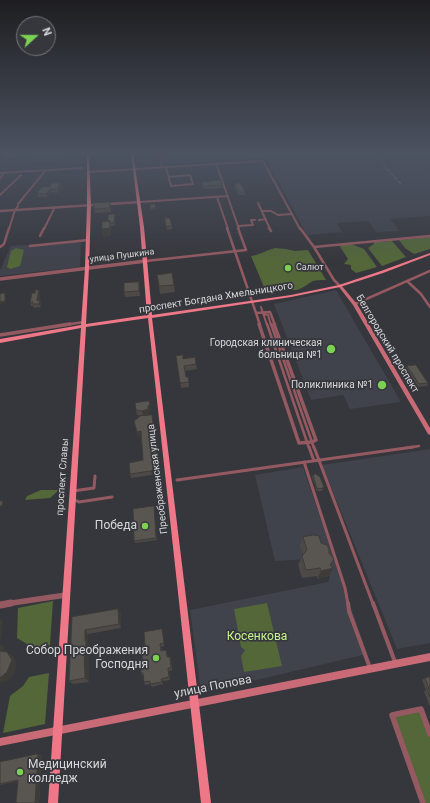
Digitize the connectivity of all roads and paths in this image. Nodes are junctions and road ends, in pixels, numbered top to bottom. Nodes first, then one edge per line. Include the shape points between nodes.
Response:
1 (30, 190) edge
2 (89, 190) edge
3 (138, 190) edge
4 (226, 190) edge
5 (279, 190) edge
6 (228, 196) junction
7 (217, 197) junction
8 (140, 202) junction
9 (258, 203) dead end
10 (89, 205) junction
11 (55, 208) junction
12 (14, 210) junction
13 (0, 211) edge
14 (262, 211) junction
15 (292, 214) junction
16 (266, 219) junction
17 (255, 220) dead end
18 (259, 220) dead end
19 (238, 226) junction
20 (271, 231) dead end
21 (40, 236) dead end
22 (430, 236) edge
23 (88, 240) junction
24 (30, 246) dead end
25 (0, 247) edge
26 (314, 247) junction
27 (234, 251) junction
28 (430, 254) edge
29 (146, 261) junction
30 (87, 268) junction
31 (430, 271) edge
32 (0, 278) edge
33 (407, 281) junction
34 (341, 285) junction
35 (252, 303) junction
36 (355, 304) junction
37 (261, 307) dead end
38 (430, 307) edge
39 (255, 313) junction
40 (263, 313) junction
41 (150, 317) junction
42 (84, 324) junction
43 (0, 335) edge
44 (0, 340) edge
45 (430, 433) edge
46 (314, 441) junction
47 (307, 443) junction
48 (419, 446) dead end
49 (320, 460) junction
50 (314, 461) junction
51 (304, 462) junction
52 (95, 476) dead end
53 (177, 480) dead end
54 (73, 495) junction
55 (112, 497) dead end
56 (66, 595) junction
57 (0, 605) edge
58 (430, 657) edge
59 (396, 664) junction
60 (371, 669) junction
61 (195, 703) junction
62 (58, 730) junction
63 (430, 734) edge
64 (0, 742) edge
65 (53, 803) edge
66 (206, 803) edge
67 (423, 803) edge

1 - 12 street
2 - 10 main road, проспект Славы
3 - 8 main road, Преображенская улица
4 - 6 street
5 - 15 street
6 - 7 street
6 - 19 street
7 - 8 street
7 - 27 street
8 - 10 street
8 - 29 main road, Преображенская улица
9 - 14 street
10 - 11 street
10 - 23 main road, проспект Славы
11 - 12 street
11 - 21 street
12 - 13 street
12 - 25 street via 4,244
14 - 15 street via 278,215
14 - 16 street
15 - 26 street
16 - 18 street
16 - 20 street
17 - 19 street via 251,220 252,225
19 - 27 street, улица Пушкина via 246,250
22 - 26 street
23 - 24 street
23 - 30 main road, проспект Славы
26 - 34 street via 332,277
27 - 29 street, улица Пушкина
27 - 35 street
28 - 34 main road, проспект Богдана Хмельницкого
29 - 30 street, улица Пушкина
29 - 41 main road, Преображенская улица
30 - 32 street, улица Пушкина
30 - 42 main road, проспект Славы
31 - 33 street
33 - 36 street
33 - 38 street
34 - 35 main road, проспект Богдана Хмельницкого
34 - 36 main road, Белгородский проспект
35 - 39 street
35 - 41 main road, проспект Богдана Хмельницкого
36 - 45 main road, Белгородский проспект
37 - 40 street
39 - 40 street
39 - 47 street via 299,442
40 - 46 street via 268,315
40 - 46 street via 270,312
40 - 47 street
41 - 42 main road, проспект Богдана Хмельницкого
41 - 61 main road, Преображенская улица
42 - 43 street
42 - 44 main road, проспект Богдана Хмельницкого
42 - 54 main road, проспект Славы
46 - 47 street
46 - 49 street
47 - 50 street
48 - 49 street
49 - 50 street
49 - 59 street
50 - 51 street
51 - 53 street
51 - 60 street via 345,588 350,611
52 - 54 street via 94,488
54 - 55 street via 79,502
54 - 56 main road, проспект Славы
56 - 57 street
56 - 62 main road, проспект Славы
58 - 59 main road, улица Попова
59 - 60 main road, улица Попова
60 - 61 main road, улица Попова
61 - 62 main road, улица Попова
61 - 66 main road, Преображенская улица
62 - 64 main road, улица Попова
62 - 65 main road, проспект Славы
63 - 67 street via 421,709 392,714

